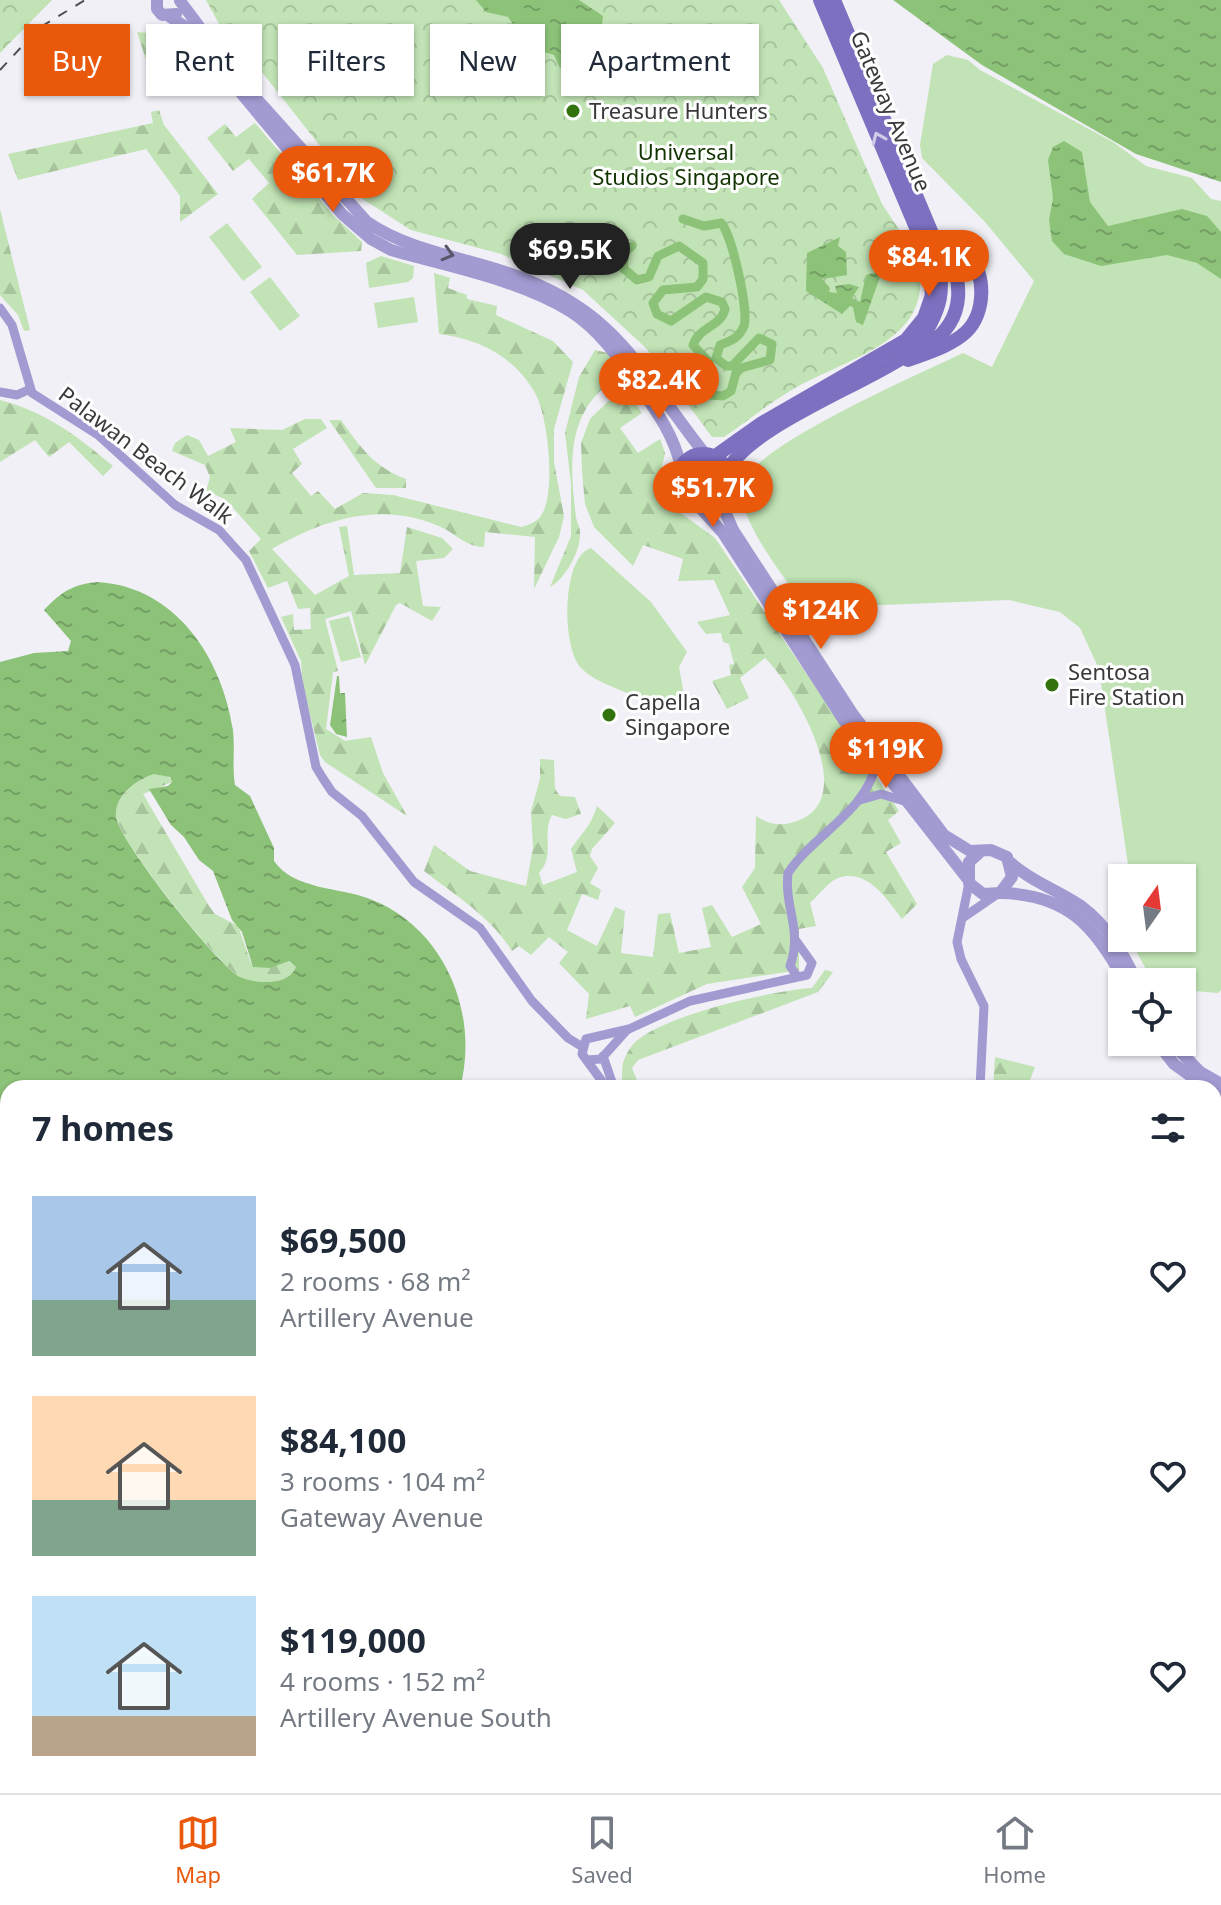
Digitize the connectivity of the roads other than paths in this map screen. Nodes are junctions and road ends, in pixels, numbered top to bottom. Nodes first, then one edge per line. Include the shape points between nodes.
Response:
1 (157, 0) edge
2 (179, 0) edge
3 (820, 0) edge
4 (834, 0) edge
5 (170, 17) junction
6 (944, 242) junction
7 (1, 306) edge
8 (960, 316) junction
9 (945, 344) junction
10 (914, 350) junction
11 (888, 367) junction
12 (31, 391) junction
13 (0, 392) edge
14 (709, 456) junction
15 (681, 467) junction
16 (727, 472) junction
17 (725, 492) junction
18 (695, 502) junction
19 (876, 764) junction
20 (860, 800) junction
21 (904, 801) junction
22 (980, 852) junction
23 (1011, 863) junction
24 (968, 880) junction
25 (998, 894) junction
26 (964, 917) junction
27 (797, 959) junction
28 (1116, 968) edge
29 (1130, 968) edge
30 (797, 976) junction
31 (776, 980) junction
32 (629, 1029) junction
33 (598, 1038) junction
34 (581, 1046) junction
35 (604, 1054) junction
36 (1168, 1056) edge
37 (1185, 1056) edge
38 (587, 1060) junction
39 (601, 1080) edge
40 (612, 1080) edge
41 (980, 1080) edge
42 (1196, 1080) edge
43 (1214, 1080) edge

1 - 5 street via 159,12
2 - 5 street via 179,11
2 -> 14 street via 237,77 367,222 393,239 527,279 591,312
14 -> 3 main road, Gateway Avenue via 906,340 924,318 932,295 928,256
4 - 6 main road, Gateway Avenue via 921,207
5 - 15 street via 186,27 342,214 371,239 530,293 590,327 672,435
6 - 8 main road, Gateway Avenue via 965,289
6 - 9 main road, Gateway Avenue via 974,264 981,299 973,323
6 - 10 main road, Gateway Avenue via 941,299
7 - 12 street via 12,325
8 - 9 main road, Gateway Avenue
8 - 10 main road, Gateway Avenue
9 - 11 main road, Gateway Avenue
10 - 11 main road, Gateway Avenue
11 - 16 main road, Gateway Avenue via 768,433 739,455
12 - 13 street
12 - 34 street, Palawan Beach Walk via 98,435 175,505 219,530 246,560 295,665 316,767 327,785 362,816 414,882 480,928 532,1001
14 - 15 main road, Gateway Avenue via 693,456
14 - 16 main road
15 - 18 main road via 680,488
16 - 17 main road
17 - 18 main road via 708,503
17 - 22 street via 733,530 879,752 944,835 962,848
18 - 19 street via 723,533
19 - 20 street
19 - 21 street
20 - 21 street via 881,794
20 - 27 street via 788,873
21 - 24 street
22 - 23 street via 997,851
22 - 24 street via 969,862
23 - 25 street via 1010,883
23 - 29 street via 1101,923
24 - 25 street via 977,892
24 - 26 street
25 - 26 street
25 - 28 street via 1031,894 1074,915 1096,935
26 - 41 street via 957,942 984,1006
27 - 30 street
27 - 30 street via 812,963 807,975
27 - 31 street
30 - 31 street
31 - 32 street via 690,1001
32 - 33 street
32 - 35 street
33 - 34 street via 590,1037
33 - 35 street
34 - 38 street
35 - 38 street via 598,1061
35 - 40 street
36 - 42 street
37 - 43 street
38 - 39 street

